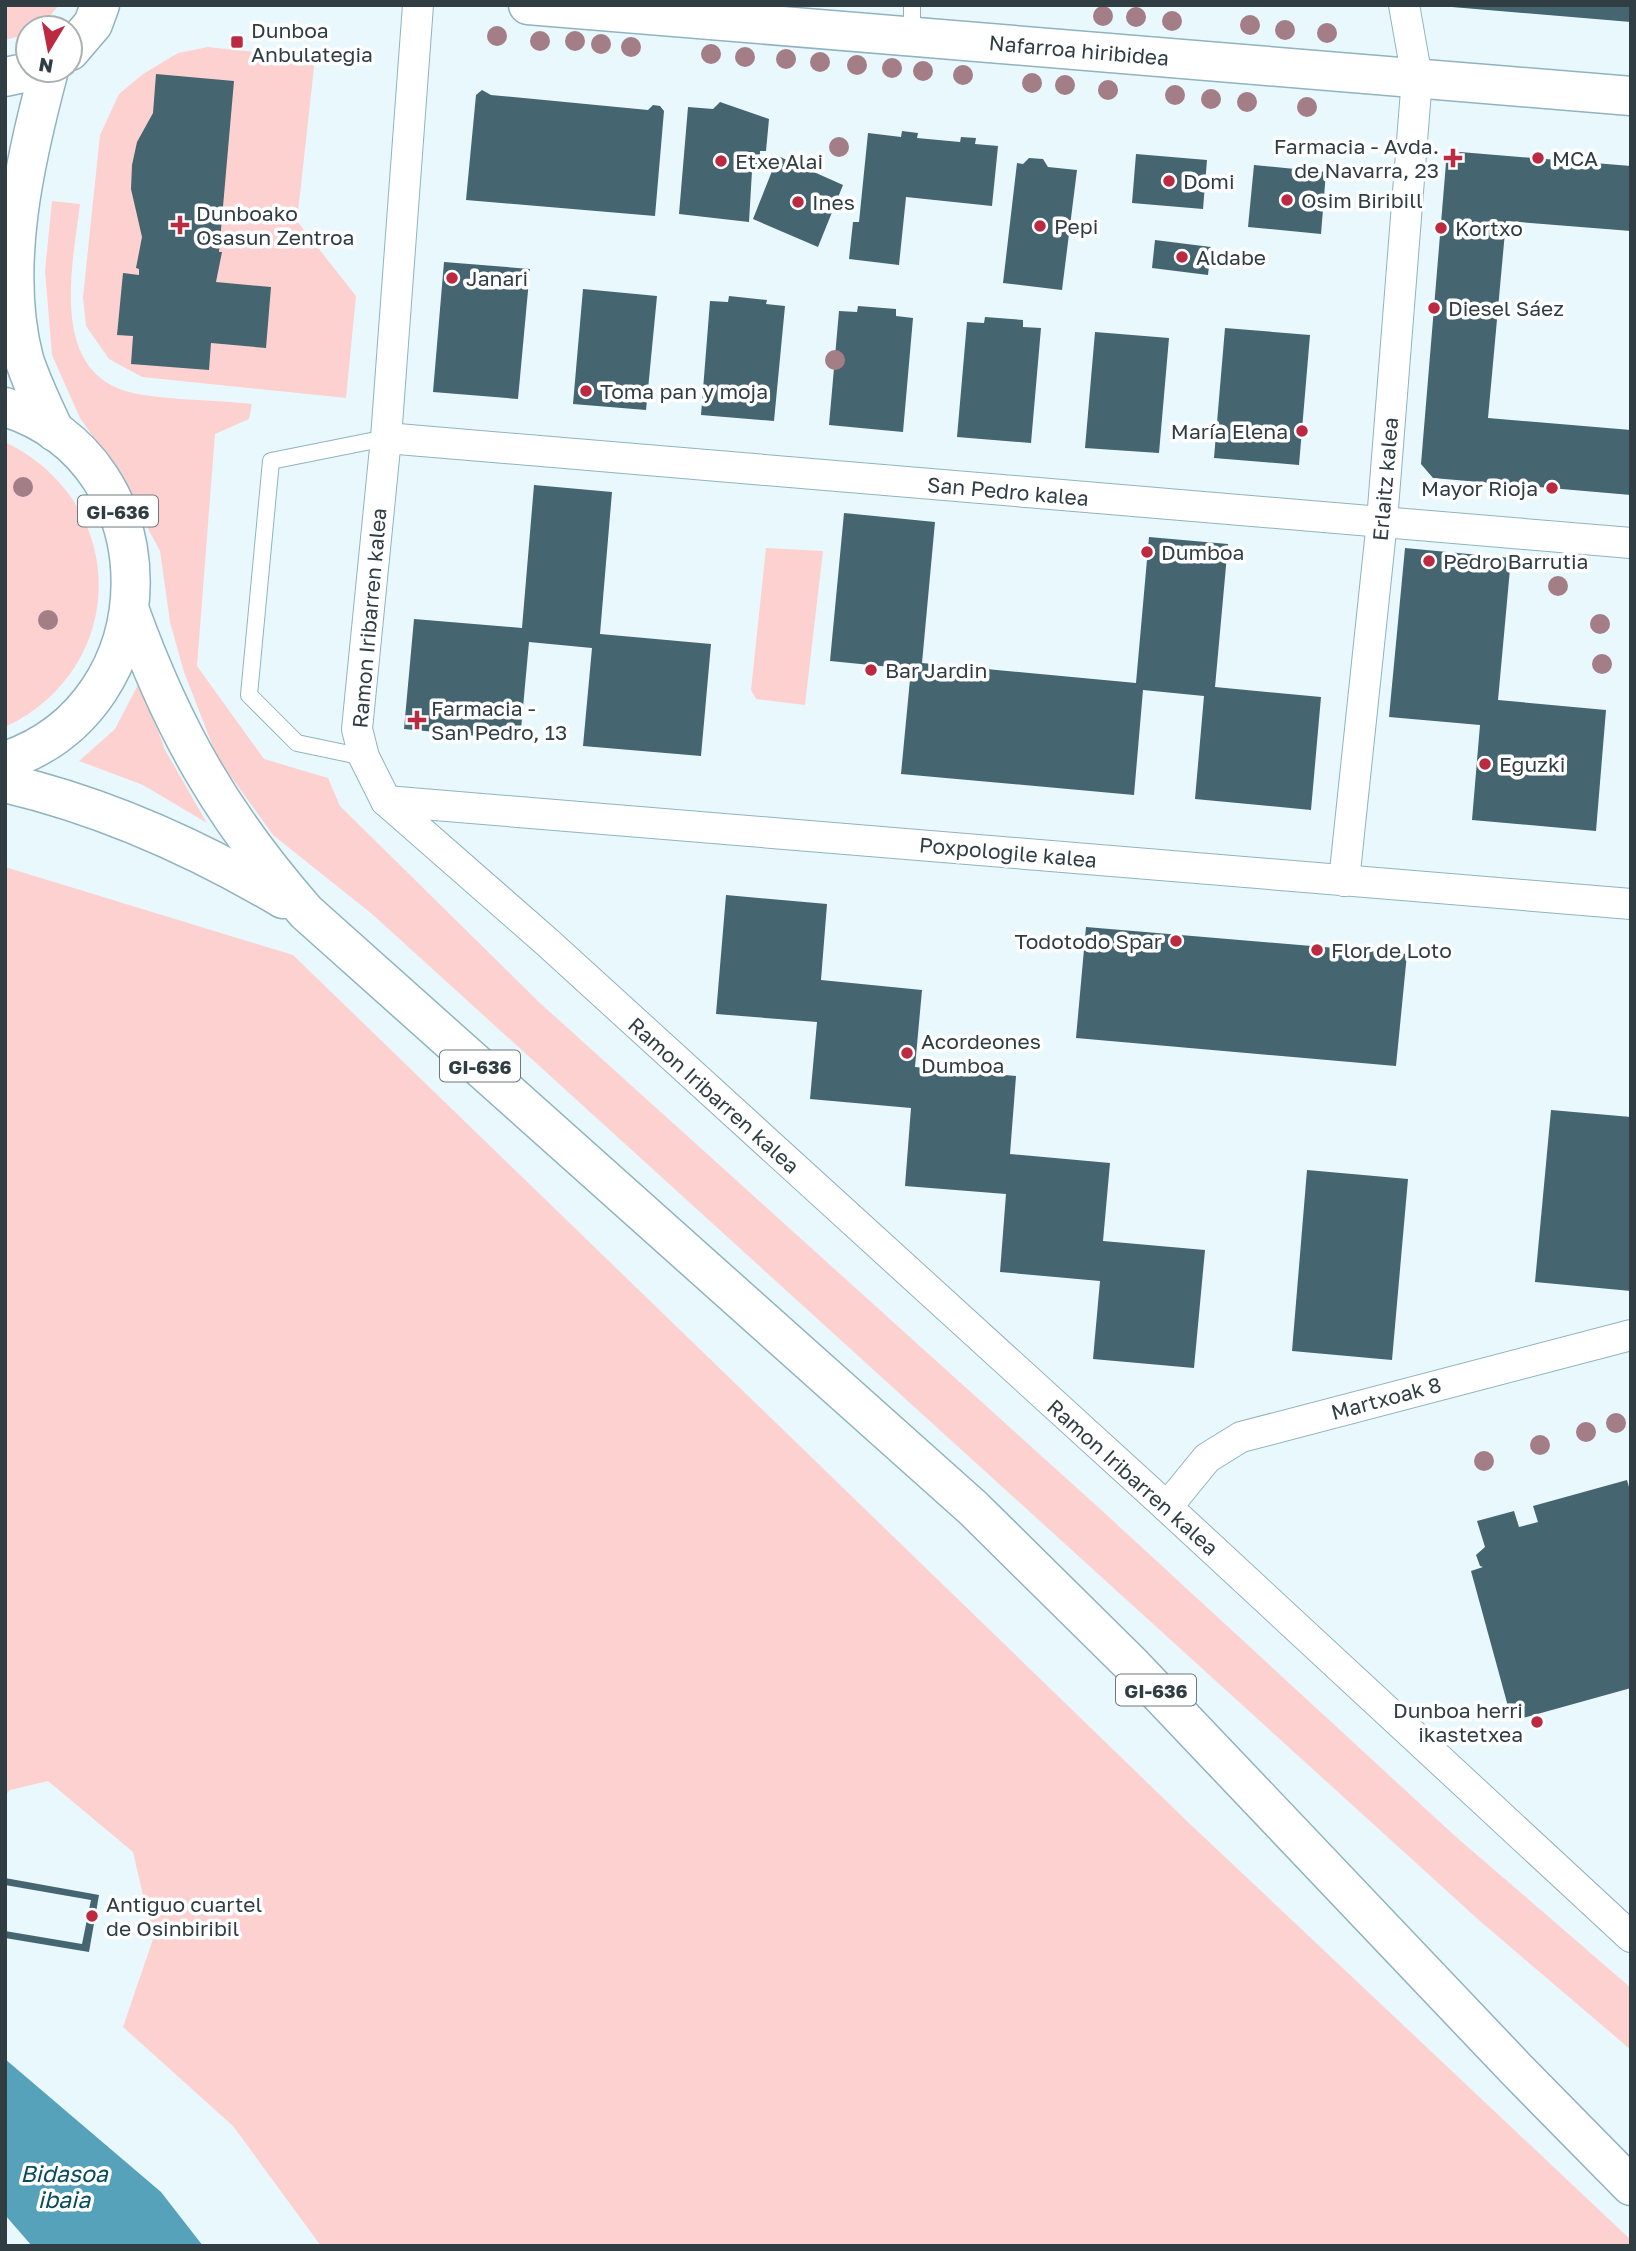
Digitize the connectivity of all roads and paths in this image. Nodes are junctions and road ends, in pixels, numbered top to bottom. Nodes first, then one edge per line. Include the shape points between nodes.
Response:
1 (100, 5) edge
2 (418, 5) edge
3 (527, 5) edge
4 (1404, 5) edge
5 (611, 9) edge
6 (912, 21) edge
7 (84, 35) edge
8 (1417, 78) junction
9 (46, 84) edge
10 (1631, 96) edge
11 (5, 407) edge
12 (55, 432) junction
13 (386, 438) junction
14 (1382, 522) junction
15 (1631, 543) edge
16 (130, 611) junction
17 (364, 757) junction
18 (5, 761) edge
19 (5, 783) edge
20 (386, 801) junction
21 (1345, 881) junction
22 (1631, 904) edge
23 (306, 912) junction
24 (1631, 1335) edge
25 (1167, 1507) junction
26 (1631, 1937) edge
27 (1631, 2186) edge

1 - 7 main road
2 - 13 street, Ramon Iribarren kalea
3 - 5 main road, Nafarroa hiribidea
4 - 8 street, Erlaitz kalea
5 - 6 main road, Nafarroa hiribidea
6 - 8 main road, Nafarroa hiribidea
8 - 10 main road, Nafarroa hiribidea
8 - 14 street, Erlaitz kalea
9 - 12 main road via 23,175 14,278 24,358
11 - 12 main road, GI-636
12 - 16 main road, GI-636 via 88,464 118,512 131,566
13 - 14 street, San Pedro kalea
13 - 17 street, Ramon Iribarren kalea via 357,729
13 - 17 lane via 271,461 249,695 297,743
14 - 15 street, San Pedro kalea
14 - 21 street, Erlaitz kalea
16 - 18 main road, GI-636 via 124,642 94,698 48,741
16 - 23 main road, GI-636 via 173,720 201,771 246,839
17 - 20 street, Ramon Iribarren kalea
19 - 23 main road, GI-636 via 138,826 218,863
20 - 21 street, Poxpologile kalea
20 - 25 street, Ramon Iribarren kalea
21 - 22 street, Poxpologile kalea
23 - 27 main road, GI-636 via 973,1508 1132,1665
24 - 25 street, Martxoak 8 via 1241,1437 1207,1458
25 - 26 street, Ramon Iribarren kalea

